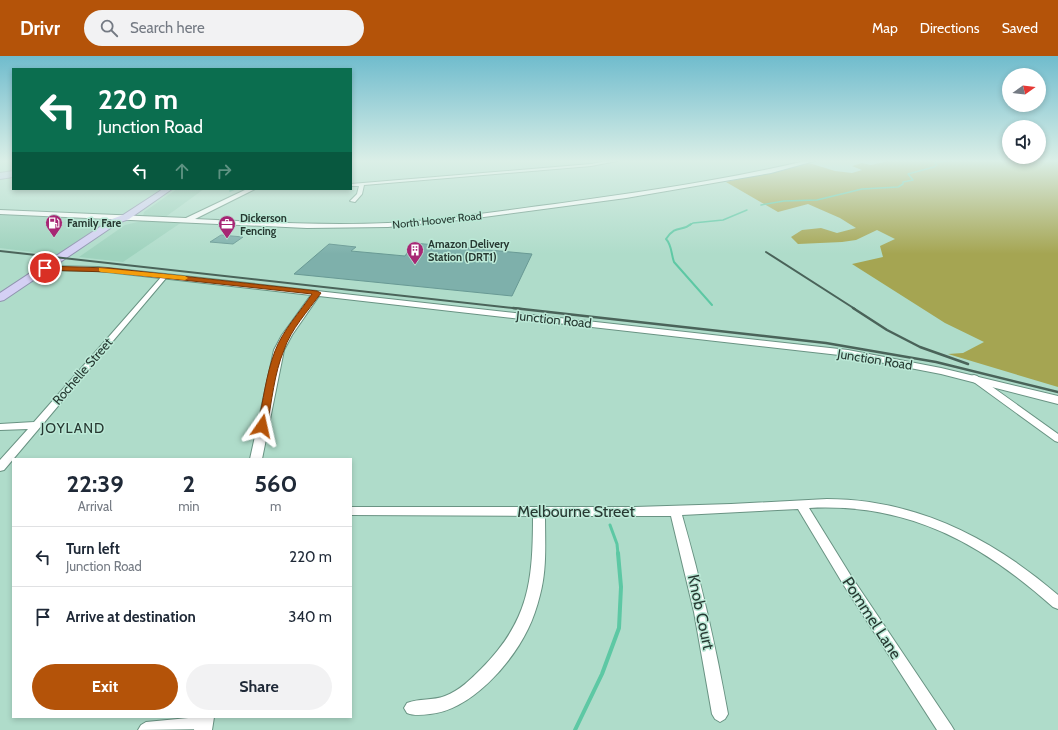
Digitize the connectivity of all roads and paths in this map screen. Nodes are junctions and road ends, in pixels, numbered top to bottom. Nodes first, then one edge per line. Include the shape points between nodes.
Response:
1 (164, 191) edge
2 (247, 191) edge
3 (360, 191) edge
4 (653, 191) edge
5 (353, 201) dead end
6 (0, 212) edge
7 (126, 217) junction
8 (187, 220) junction
9 (50, 268) junction
10 (165, 276) junction
11 (317, 293) junction
12 (0, 298) edge
13 (0, 304) edge
14 (974, 378) junction
15 (1058, 400) edge
16 (35, 425) junction
17 (0, 427) edge
18 (1058, 439) edge
19 (256, 458) edge
20 (0, 467) edge
21 (801, 504) junction
22 (352, 511) edge
23 (675, 511) junction
24 (539, 512) junction
25 (1058, 603) edge
26 (412, 708) dead end
27 (720, 714) dead end
28 (204, 724) edge
29 (146, 730) edge
30 (946, 730) edge

1 - 7 highway
2 - 8 street
3 - 5 street
4 - 8 street, North Hoover Road via 408,224 334,227
6 - 7 street, North Hoover Road
7 - 8 street, North Hoover Road
7 - 9 highway via 124,222
9 - 10 street, Junction Road via 98,269
9 - 12 highway
9 - 13 highway
10 - 11 street, Junction Road
10 - 16 street, Rochelle Street
11 - 14 street, Junction Road via 848,353
11 - 19 street via 279,350
14 - 15 street, Junction Road
14 - 18 street
16 - 17 street
16 - 20 street, Rochelle Street
21 - 23 street, Melbourne Street
21 - 25 street, Melbourne Street via 832,502 871,505 912,515 959,534 1004,561
21 - 30 street, Pommel Lane via 847,580
22 - 24 street, Melbourne Street
23 - 24 street, Melbourne Street
23 - 27 street, Knob Court via 703,615
24 - 26 street via 536,583 522,625 510,645 474,685 455,699 440,705
28 - 29 street

